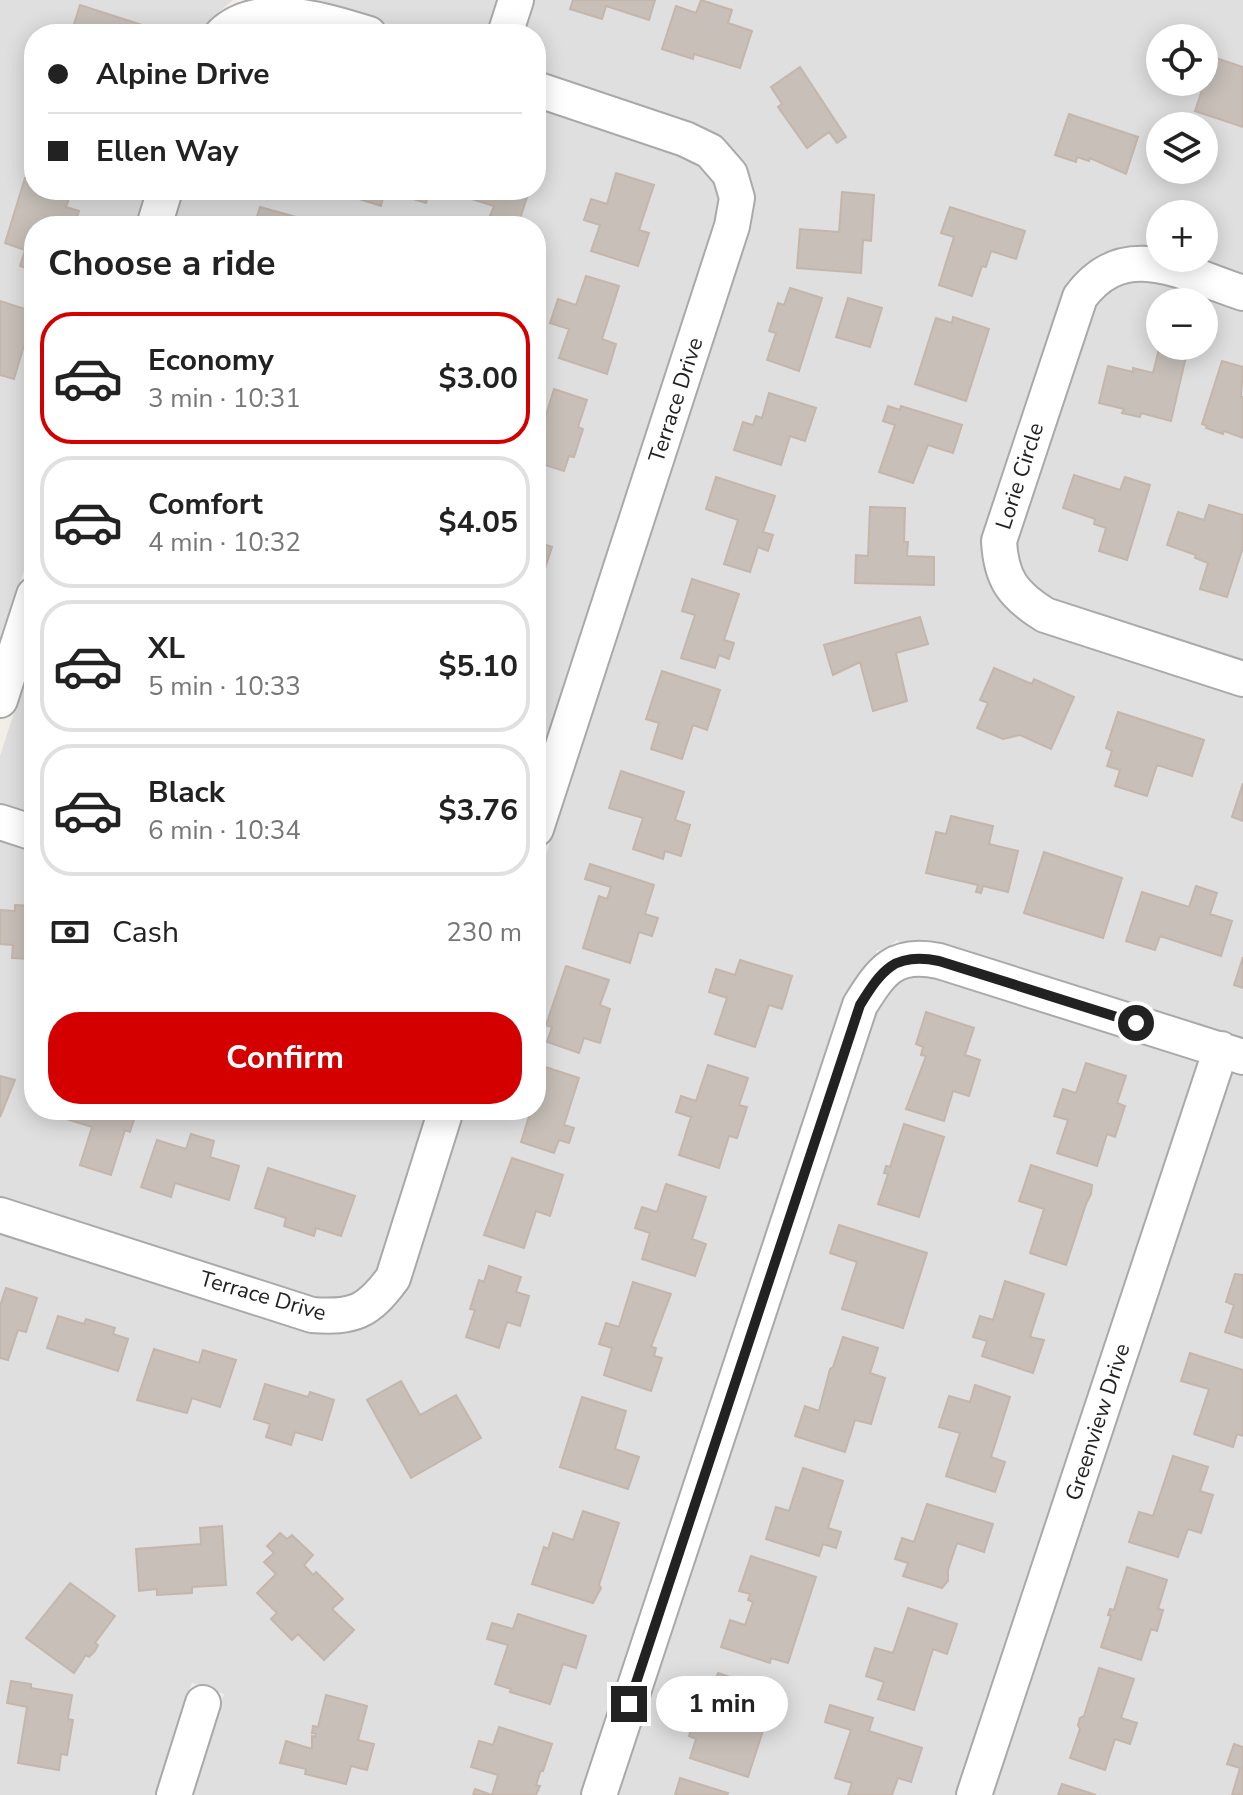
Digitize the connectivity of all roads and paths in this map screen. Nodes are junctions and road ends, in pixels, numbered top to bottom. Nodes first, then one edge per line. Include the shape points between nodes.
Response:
1 (516, 0) edge
2 (232, 24) edge
3 (337, 24) edge
4 (508, 24) edge
5 (546, 92) edge
6 (1243, 293) edge
7 (24, 624) edge
8 (1243, 679) edge
9 (3, 684) edge
10 (546, 798) edge
11 (0, 822) edge
12 (24, 830) edge
13 (1232, 1053) edge
14 (443, 1120) edge
15 (0, 1215) edge
16 (203, 1703) dead end
17 (174, 1795) edge
18 (599, 1795) edge
19 (974, 1795) edge

1 - 4 street
2 - 3 street via 247,10 271,6
5 - 10 street, Terrace Drive via 710,151 730,174 737,198
6 - 8 street, Lorie Circle via 1156,264 1133,262 1093,280 1080,297 999,541 1000,563 1009,584 1022,601 1045,615
7 - 9 street
11 - 12 street
13 - 18 street via 939,961 918,957 897,962 877,979 860,1005
13 - 19 street, Greenview Drive
14 - 15 street, Terrace Drive via 393,1278 359,1313 312,1315
16 - 17 street

